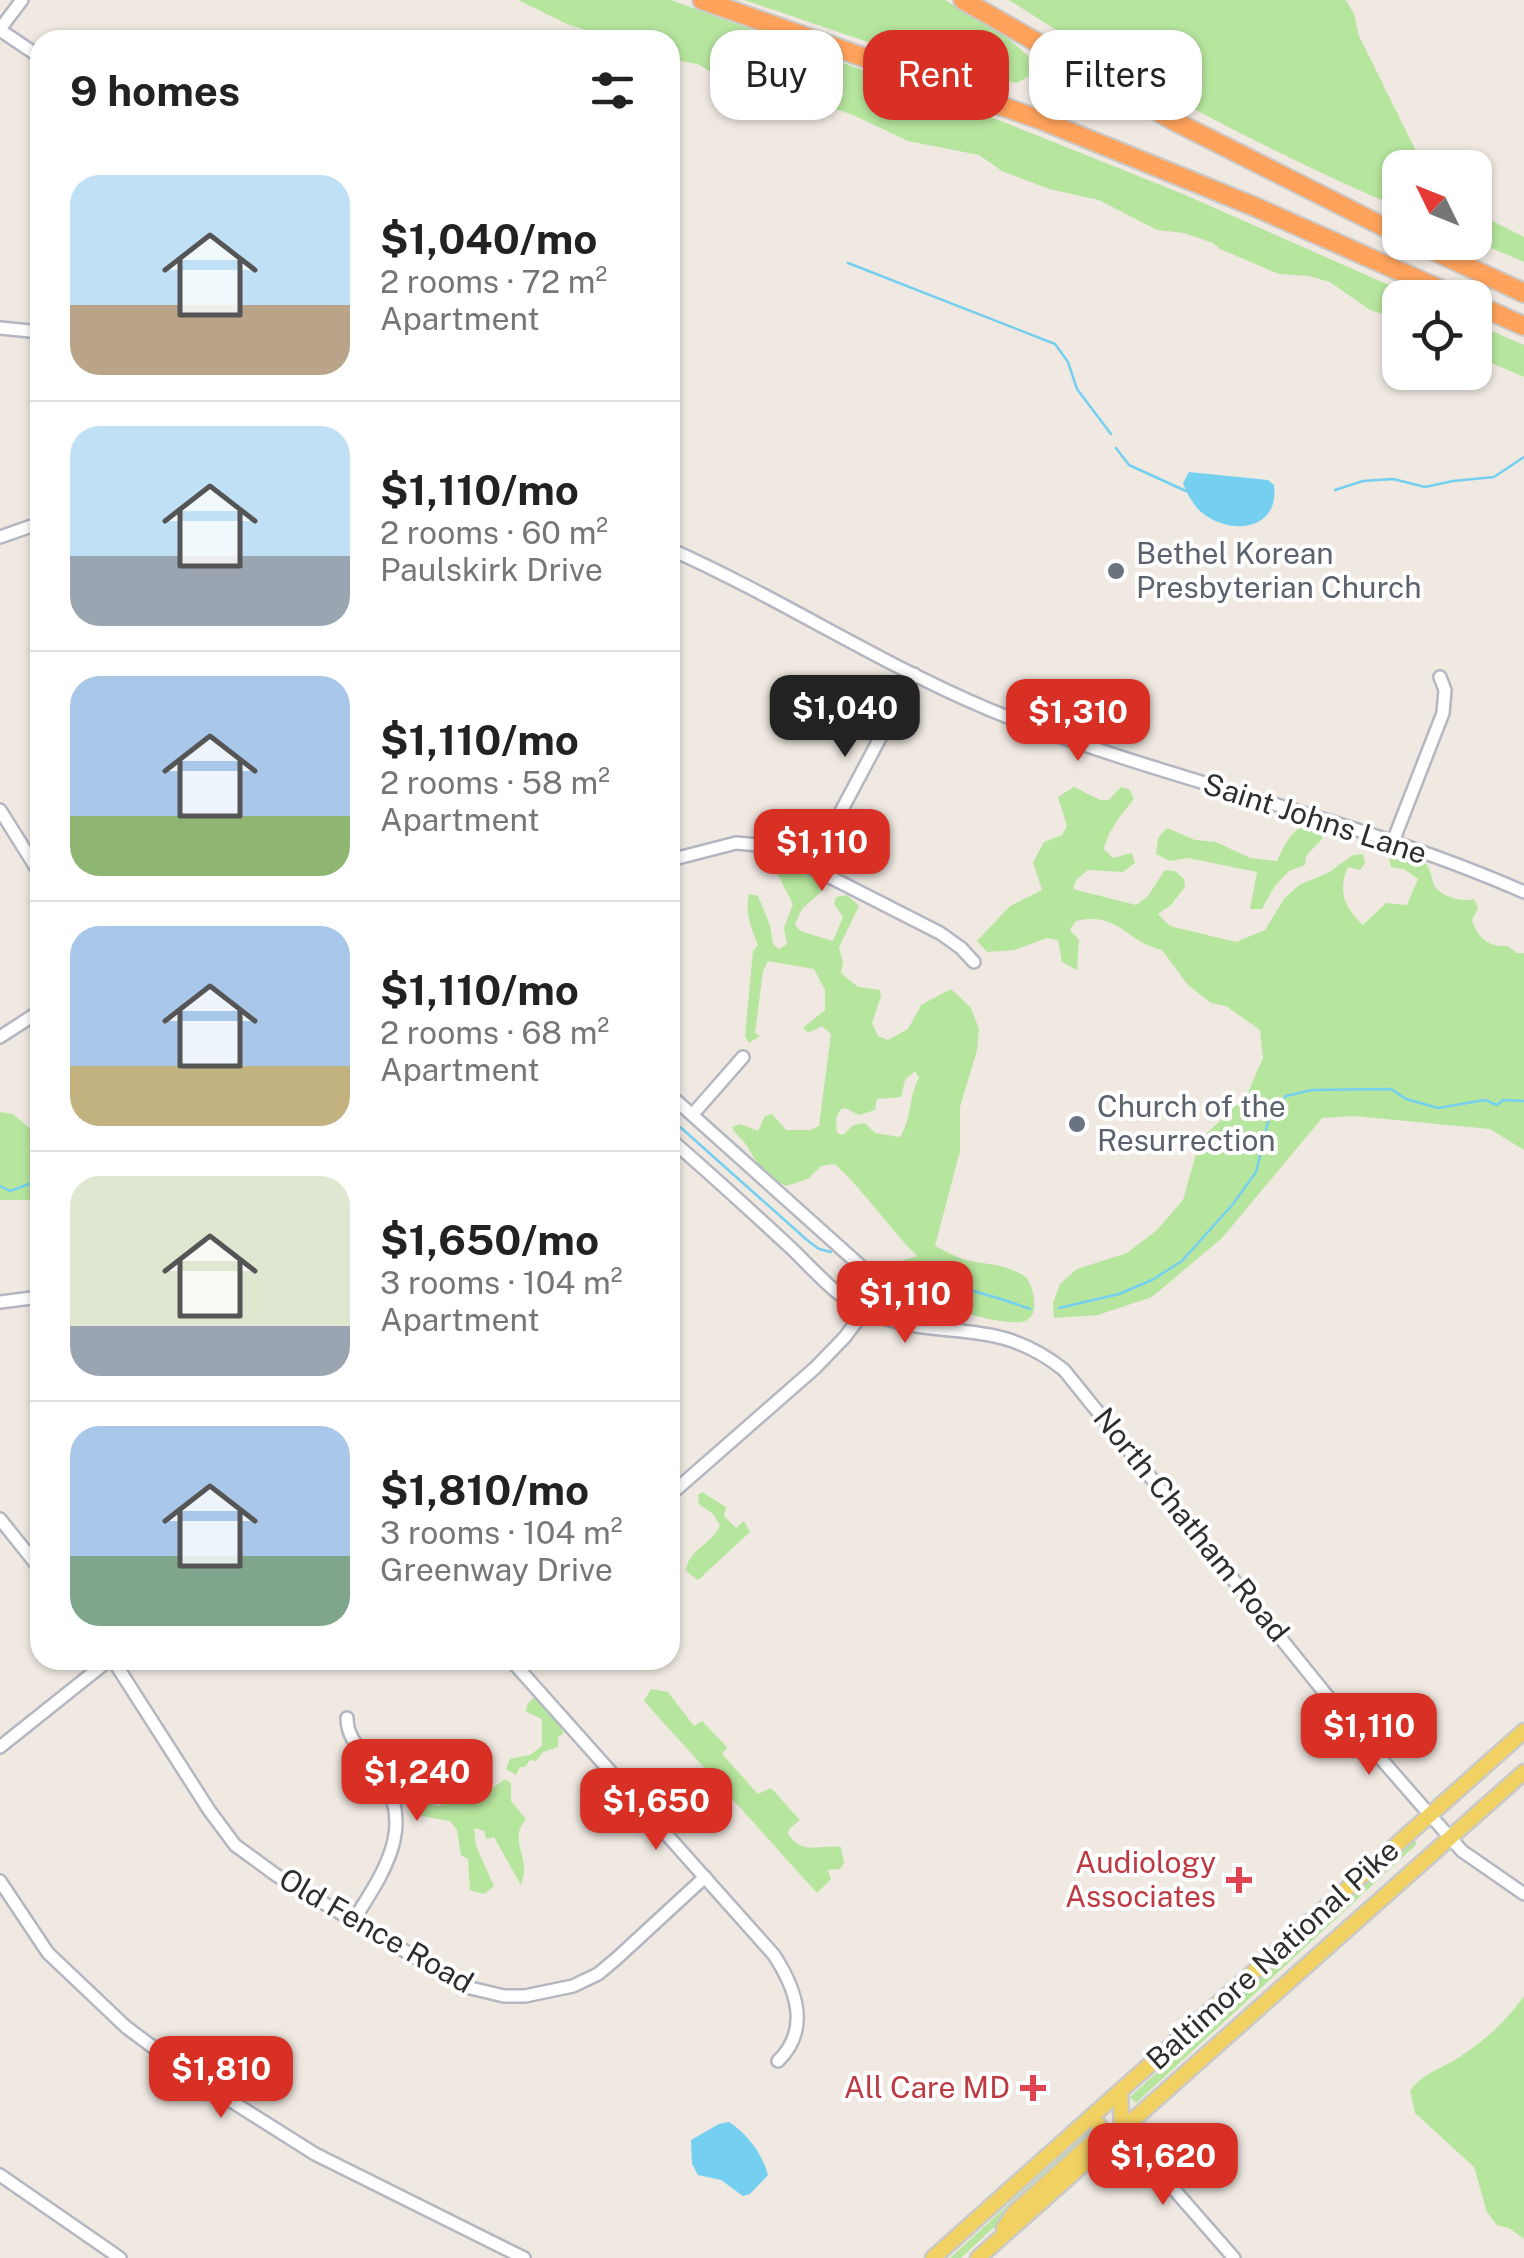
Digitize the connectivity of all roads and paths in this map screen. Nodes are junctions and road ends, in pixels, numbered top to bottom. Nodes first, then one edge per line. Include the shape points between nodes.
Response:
1 (22, 0) edge
2 (702, 0) edge
3 (963, 0) edge
4 (0, 29) edge
5 (30, 51) edge
6 (1382, 227) edge
7 (1453, 260) edge
8 (1419, 280) edge
9 (1524, 293) edge
10 (1492, 312) edge
11 (1524, 326) edge
12 (0, 328) edge
13 (30, 331) edge
14 (30, 527) edge
15 (0, 538) edge
16 (680, 553) edge
17 (914, 674) junction
18 (1440, 676) dead end
19 (0, 810) edge
20 (1392, 844) junction
21 (680, 857) edge
22 (30, 858) edge
23 (812, 866) junction
24 (1524, 892) edge
25 (974, 962) dead end
26 (30, 1018) edge
27 (0, 1037) edge
28 (743, 1057) dead end
29 (680, 1103) edge
30 (693, 1114) junction
31 (680, 1148) edge
32 (883, 1286) junction
33 (30, 1298) edge
34 (0, 1302) edge
35 (864, 1311) junction
36 (955, 1328) junction
37 (680, 1487) edge
38 (0, 1519) edge
39 (30, 1556) edge
40 (98, 1670) edge
41 (118, 1670) edge
42 (520, 1670) edge
43 (347, 1718) dead end
44 (1524, 1731) edge
45 (0, 1747) edge
46 (1524, 1772) edge
47 (1430, 1816) junction
48 (1450, 1838) junction
49 (706, 1878) junction
50 (0, 1881) edge
51 (1524, 1894) edge
52 (353, 1921) junction
53 (778, 2061) dead end
54 (1120, 2092) junction
55 (1092, 2116) junction
56 (1122, 2130) junction
57 (0, 2175) edge
58 (983, 2253) edge
59 (120, 2258) edge
60 (524, 2258) edge
61 (933, 2258) edge
62 (1234, 2258) edge

1 - 4 street
2 - 8 highway via 1059,127
3 - 6 highway via 1176,122
4 - 5 street
7 - 9 highway
10 - 11 highway
12 - 13 street
14 - 15 street
16 - 17 street, Saint Johns Lane
17 - 20 street, Saint Johns Lane via 1057,736
17 - 23 street
18 - 20 street via 1443,712
19 - 22 street
20 - 24 street, Saint Johns Lane
21 - 23 street via 736,843 769,846
23 - 25 street via 940,933
26 - 27 street
28 - 30 street
29 - 30 street, North Chatham Road
30 - 32 street, North Chatham Road
31 - 35 street, North Chatham Road
32 - 35 street
32 - 36 street, North Chatham Road
33 - 34 street
35 - 36 street, North Chatham Road via 923,1328
35 - 37 street via 815,1368
36 - 47 street, North Chatham Road via 1028,1344 1064,1370
38 - 39 street
40 - 45 street
41 - 52 street, Old Fence Road via 235,1845
42 - 49 street
43 - 52 street via 349,1735 386,1784 397,1835
44 - 47 main road, Baltimore National Pike
46 - 48 main road, Baltimore National Pike
47 - 48 street, North Chatham Road
47 - 54 main road, Baltimore National Pike
48 - 51 street, North Chatham Road
48 - 56 main road, Baltimore National Pike
49 - 52 street, Old Fence Road via 598,1974 552,1993 504,1996 466,1987
49 - 53 street via 774,1955 792,1986 798,2031
50 - 60 street via 70,1975 194,2078 314,2154
54 - 55 main road, Baltimore National Pike
54 - 56 main road
55 - 58 main road via 1100,2127 1096,2139 1016,2212
55 - 61 main road, Baltimore National Pike
56 - 58 main road, Baltimore National Pike
56 - 62 street
57 - 59 street

